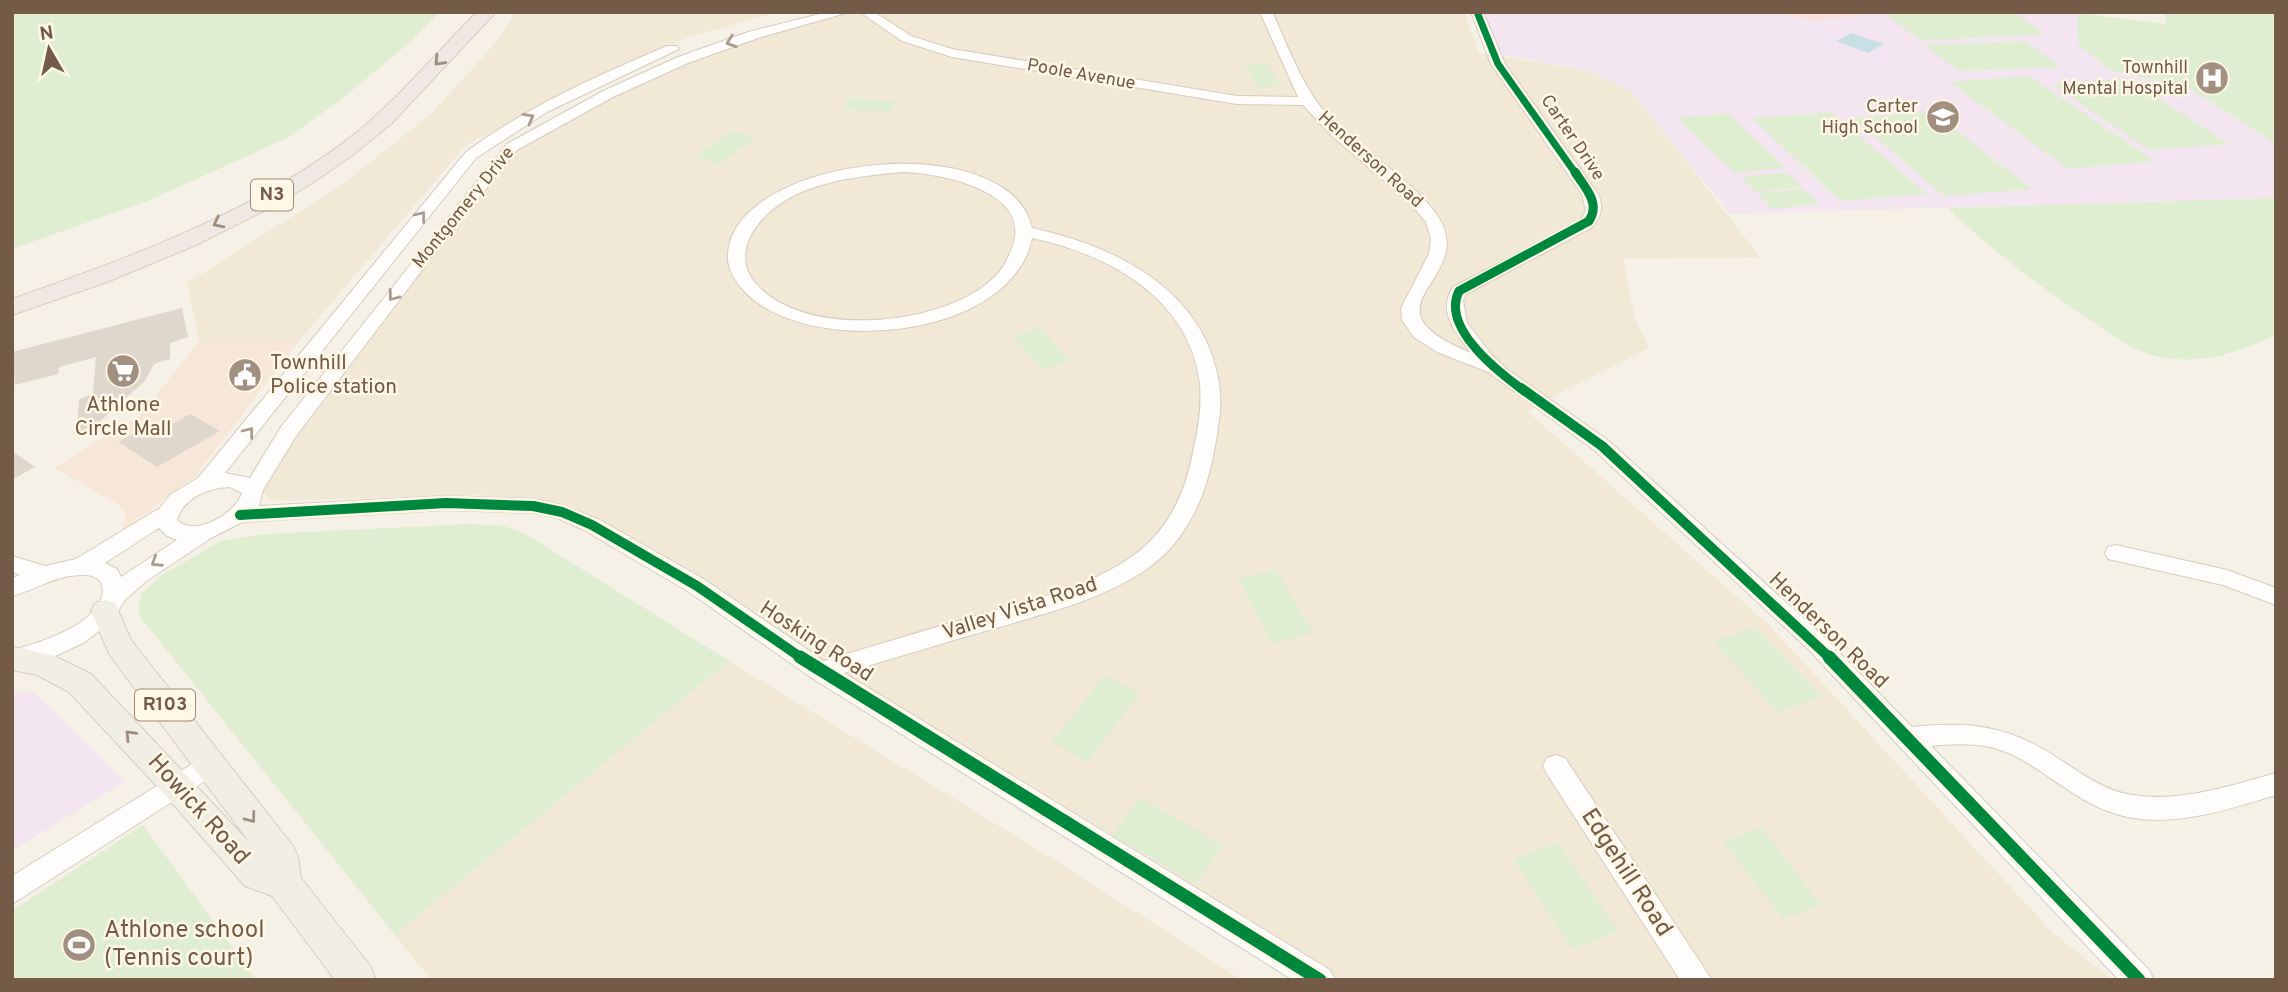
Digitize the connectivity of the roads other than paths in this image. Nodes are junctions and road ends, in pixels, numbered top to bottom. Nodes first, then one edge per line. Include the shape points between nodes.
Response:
1 (464, 12) edge
2 (486, 12) edge
3 (794, 12) edge
4 (844, 12) edge
5 (866, 12) edge
6 (1266, 12) edge
7 (1477, 12) edge
8 (602, 79) junction
9 (624, 86) junction
10 (584, 88) junction
11 (608, 94) junction
12 (1307, 101) junction
13 (1025, 232) junction
14 (12, 289) edge
15 (12, 308) edge
16 (1466, 337) junction
17 (1432, 342) junction
18 (1501, 374) junction
19 (290, 379) junction
20 (331, 379) junction
21 (205, 484) junction
22 (253, 493) junction
23 (286, 511) junction
24 (166, 514) junction
25 (240, 515) junction
26 (205, 532) junction
27 (2116, 553) dead end
28 (12, 564) edge
29 (81, 567) junction
30 (43, 574) junction
31 (12, 588) edge
32 (2276, 597) edge
33 (109, 605) junction
34 (14, 659) edge
35 (821, 671) junction
36 (1907, 738) junction
37 (210, 764) junction
38 (1556, 766) dead end
39 (2276, 784) edge
40 (177, 785) junction
41 (284, 884) junction
42 (12, 891) edge
43 (358, 980) edge
44 (1320, 980) edge
45 (1697, 980) edge
46 (2139, 980) edge

1 - 14 highway, N3 via 357,118 286,166 136,241
2 -> 15 highway, N3 via 399,105 306,177 160,251
3 - 8 street, Montgomery Drive via 679,47
4 -> 9 street, Montgomery Drive via 745,37
5 - 12 street, Poole Avenue via 909,42 952,53 1237,100
6 - 12 street, Henderson Road
7 - 16 street, Carter Drive via 1498,64 1590,194 1595,210 1585,225 1459,290 1455,313
8 - 9 street
8 - 10 street, Montgomery Drive
9 - 11 street, Montgomery Drive
10 - 11 street
19 -> 10 street, Montgomery Drive via 471,155
11 -> 20 street, Montgomery Drive via 512,147
12 - 17 street, Henderson Road via 1331,128 1409,194 1435,224 1440,253 1435,267 1420,283 1411,311 1415,327
13 - 13 street via 1014,265 980,296 949,310 891,324 859,326 799,317 767,302 747,285 735,256 748,224 781,197 840,175 880,169 926,168 977,181 1010,202
13 - 35 street, Valley Vista Road via 1061,238 1134,270 1191,326 1202,351 1209,393 1202,458 1184,517 1138,564 1105,583
16 - 17 street
16 - 18 street, Henderson Road
17 - 18 street, Henderson Road
18 - 36 street, Henderson Road via 1602,446 1816,643
19 - 20 street
21 -> 19 street, Montgomery Drive
20 - 22 street, Montgomery Drive via 288,432
21 - 22 street, Hosking Road via 236,480 246,483
21 - 24 street via 182,496
22 - 23 street, Hosking Road
22 - 25 street, Montgomery Drive
23 - 25 street, Hosking Road
23 - 35 street, Hosking Road via 446,503 533,506 562,512 697,586
24 - 26 street via 170,529 178,533
24 - 29 street
25 - 26 street
26 -> 33 street via 136,576
27 - 32 street via 2227,578
28 - 30 street
29 - 30 street
29 - 33 street, R103 via 109,576 114,586
30 - 31 street
33 - 34 street, R103 via 57,647
33 - 37 main road, Howick Road / R103 via 119,646
40 -> 34 main road, Howick Road / R103 via 80,682 43,664
35 - 44 street, Hosking Road
36 - 39 street via 1963,733 1992,737 2079,786 2128,806 2158,808
36 - 46 street, Henderson Road
37 - 40 street
37 -> 41 main road, Howick Road / R103 via 281,857
38 - 45 street, Edgehill Road
40 - 41 main road, Howick Road / R103 via 257,875
40 - 42 street
41 - 43 main road, Howick Road / R103

